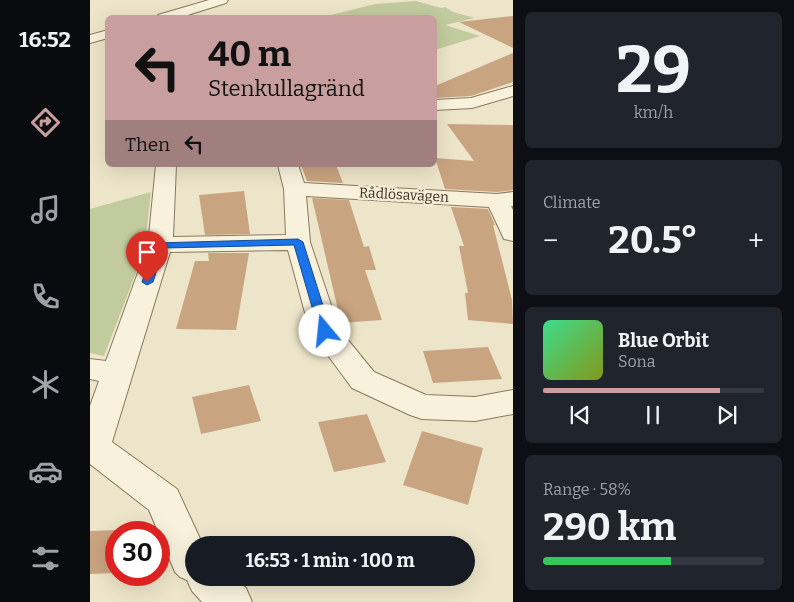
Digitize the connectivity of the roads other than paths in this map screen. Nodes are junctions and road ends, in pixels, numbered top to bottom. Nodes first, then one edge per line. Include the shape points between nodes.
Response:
1 (197, 0) edge
2 (216, 2) edge
3 (173, 15) edge
4 (105, 35) edge
5 (90, 39) edge
6 (513, 91) edge
7 (437, 105) edge
8 (166, 167) edge
9 (292, 177) edge
10 (505, 200) edge
11 (513, 234) edge
12 (298, 242) junction
13 (160, 245) junction
14 (103, 371) edge
15 (513, 402) edge
16 (92, 448) edge
17 (185, 549) edge
18 (215, 586) edge
19 (231, 602) edge

1 - 2 street
2 - 3 street
4 - 5 street
6 - 7 street via 472,103
8 - 13 street
9 - 10 street, Rådlösavägen
9 - 12 street
10 - 11 street
12 - 13 street
12 - 15 street via 325,331 363,380 422,407 475,409
13 - 14 street
14 - 16 street
16 - 17 street via 164,500
18 - 19 street

